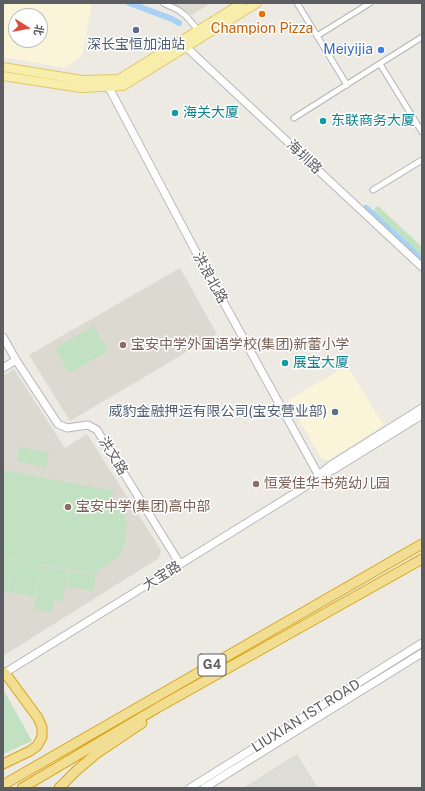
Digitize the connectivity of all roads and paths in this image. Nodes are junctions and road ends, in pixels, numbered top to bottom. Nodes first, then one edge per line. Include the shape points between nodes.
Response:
1 (163, 3) edge
2 (242, 3) edge
3 (257, 3) edge
4 (297, 3) edge
5 (370, 3) edge
6 (198, 30) junction
7 (317, 36) junction
8 (422, 37) edge
9 (186, 47) junction
10 (380, 64) junction
11 (3, 67) edge
12 (3, 76) edge
13 (106, 83) junction
14 (347, 85) junction
15 (294, 118) dead end
16 (422, 132) edge
17 (422, 160) edge
18 (373, 190) dead end
19 (422, 267) edge
20 (3, 337) edge
21 (16, 360) junction
22 (3, 368) edge
23 (422, 408) edge
24 (422, 415) edge
25 (319, 476) junction
26 (422, 544) edge
27 (422, 559) edge
28 (180, 564) junction
29 (421, 650) edge
30 (4, 674) edge
31 (194, 687) junction
32 (3, 764) edge
33 (3, 785) edge
34 (22, 788) edge
35 (59, 788) edge
36 (190, 788) edge
37 (204, 788) edge

1 - 6 street via 186,16
2 - 6 main road
3 - 9 main road
4 - 7 street
5 - 7 street
6 - 13 main road via 119,79
7 - 14 street
8 - 10 street
9 - 13 main road via 123,86
9 - 19 main road, 海圳路
10 - 14 street
10 - 16 street
11 - 13 main road
12 - 13 main road via 81,88
13 - 25 main road, 洪浪北路
14 - 15 street
17 - 18 street
20 - 21 main road, 洪文路
21 - 22 main road
21 - 28 main road, 洪文路 via 58,424 68,428 88,425 97,430
23 - 25 main road via 331,465
24 - 25 main road
25 - 28 main road, 大宝路
26 - 33 highway, G4
27 - 31 highway, G4
28 - 30 main road, 大宝路
29 - 36 main road, LIUXIAN 1ST ROAD
29 - 37 main road, LIUXIAN 1ST ROAD
30 - 32 highway via 38,718 42,727 42,737 37,746 30,751
31 - 34 highway, G4
31 - 35 highway, G4 via 96,754

